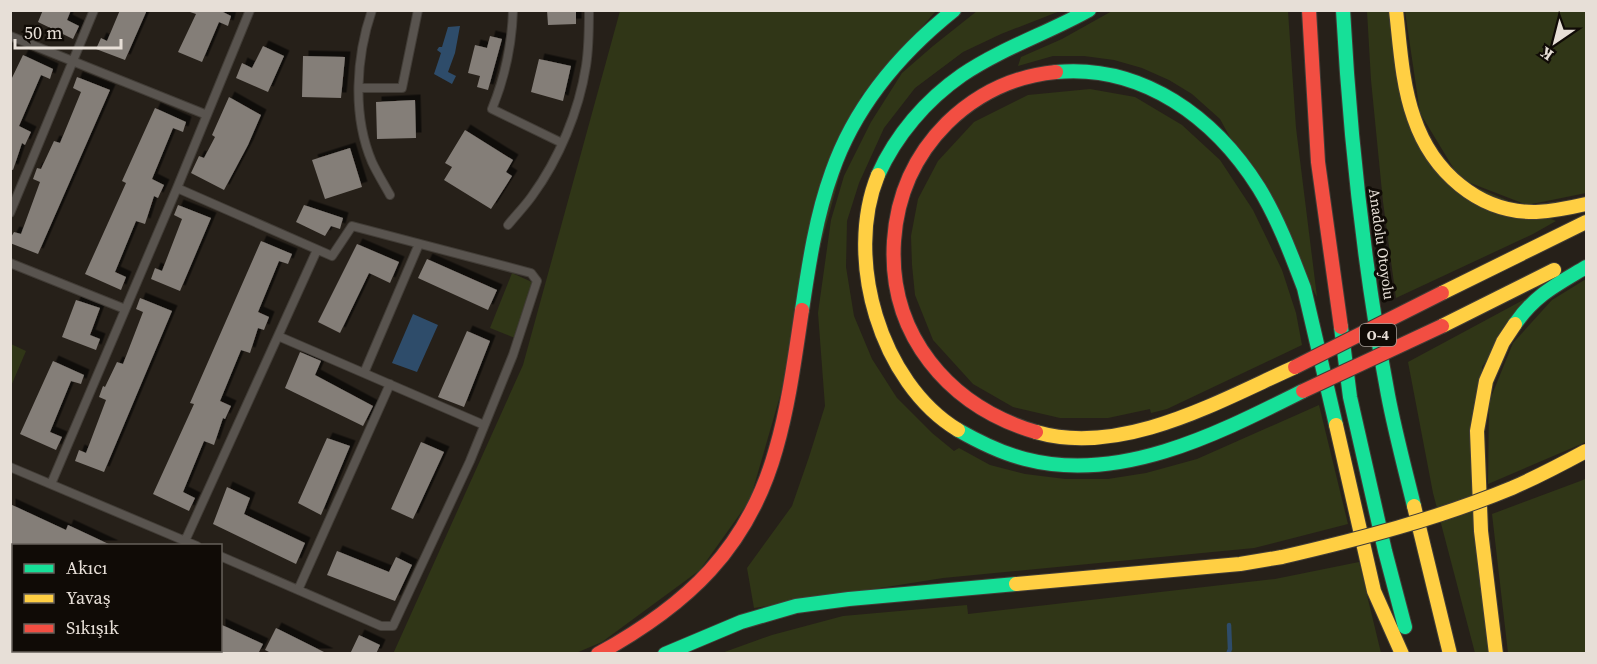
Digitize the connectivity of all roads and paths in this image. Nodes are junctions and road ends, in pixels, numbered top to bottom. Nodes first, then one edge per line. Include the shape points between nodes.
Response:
1 (93, 10) edge
2 (250, 10) edge
3 (372, 10) edge
4 (418, 10) edge
5 (513, 10) edge
6 (589, 10) edge
7 (954, 10) edge
8 (1089, 10) edge
9 (1309, 10) edge
10 (1343, 10) edge
11 (1396, 10) edge
12 (10, 36) edge
13 (73, 61) junction
14 (359, 88) junction
15 (207, 115) junction
16 (562, 143) junction
17 (177, 188) junction
18 (390, 195) dead end
19 (1587, 204) edge
20 (10, 213) edge
21 (1587, 222) edge
22 (508, 225) dead end
23 (419, 244) junction
24 (317, 249) junction
25 (1587, 254) edge
26 (10, 263) edge
27 (1587, 267) edge
28 (125, 309) junction
29 (278, 336) junction
30 (364, 373) junction
31 (390, 384) junction
32 (484, 425) junction
33 (1587, 451) edge
34 (10, 467) edge
35 (51, 484) junction
36 (185, 541) junction
37 (192, 544) edge
38 (222, 557) edge
39 (298, 590) junction
40 (598, 654) edge
41 (665, 654) edge
42 (1402, 654) edge
43 (1412, 654) edge
44 (1450, 654) edge
45 (1496, 654) edge

1 - 13 lane
2 - 15 lane
3 - 14 lane via 362,50
4 - 14 lane via 402,88
5 - 16 lane via 508,61 492,110
6 - 16 lane via 586,66
7 - 40 main road via 887,75 848,134 832,169 815,232 778,446 745,526 709,572 670,609
8 - 25 main road, bridge via 977,66 928,102 889,153 868,207 866,271 881,333 906,381 948,424 972,439 1032,461 1071,465 1101,465 1162,454 1226,429
9 - 43 main road, O-4 via 1318,162 1350,397
10 - 44 main road, Anadolu Otoyolu / O-4 via 1357,188 1377,329 1388,394
11 - 19 main road via 1412,113 1431,155 1461,189 1480,200 1523,213 1554,212
12 - 13 lane
13 - 15 lane
13 - 20 lane
14 - 18 lane via 364,135 372,162
15 - 17 lane
16 - 22 lane via 532,196
17 - 24 lane
17 - 28 lane
21 - 42 main road, bridge via 1442,293 1295,367 1199,410 1136,432 1075,439 1037,432 997,417 947,381 915,343 905,323 892,267 897,207 906,183 931,141 967,107 1011,82 1059,72 1106,73 1154,89 1222,139 1274,215 1304,288 1374,591
23 - 24 lane via 352,226 332,256
23 - 30 lane
23 - 32 lane via 531,273 537,281 513,355
24 - 29 lane
26 - 28 lane
27 - 45 main road via 1531,303 1503,342 1486,381 1477,431 1480,531
28 - 35 lane
29 - 30 lane
29 - 36 lane
30 - 31 lane
31 - 32 lane
31 - 39 lane
32 - 39 lane via 393,626 381,626
33 - 41 main road, bridge via 1558,468 1450,511 1282,557 789,608
34 - 35 lane
35 - 36 lane
36 - 37 lane
38 - 39 lane

